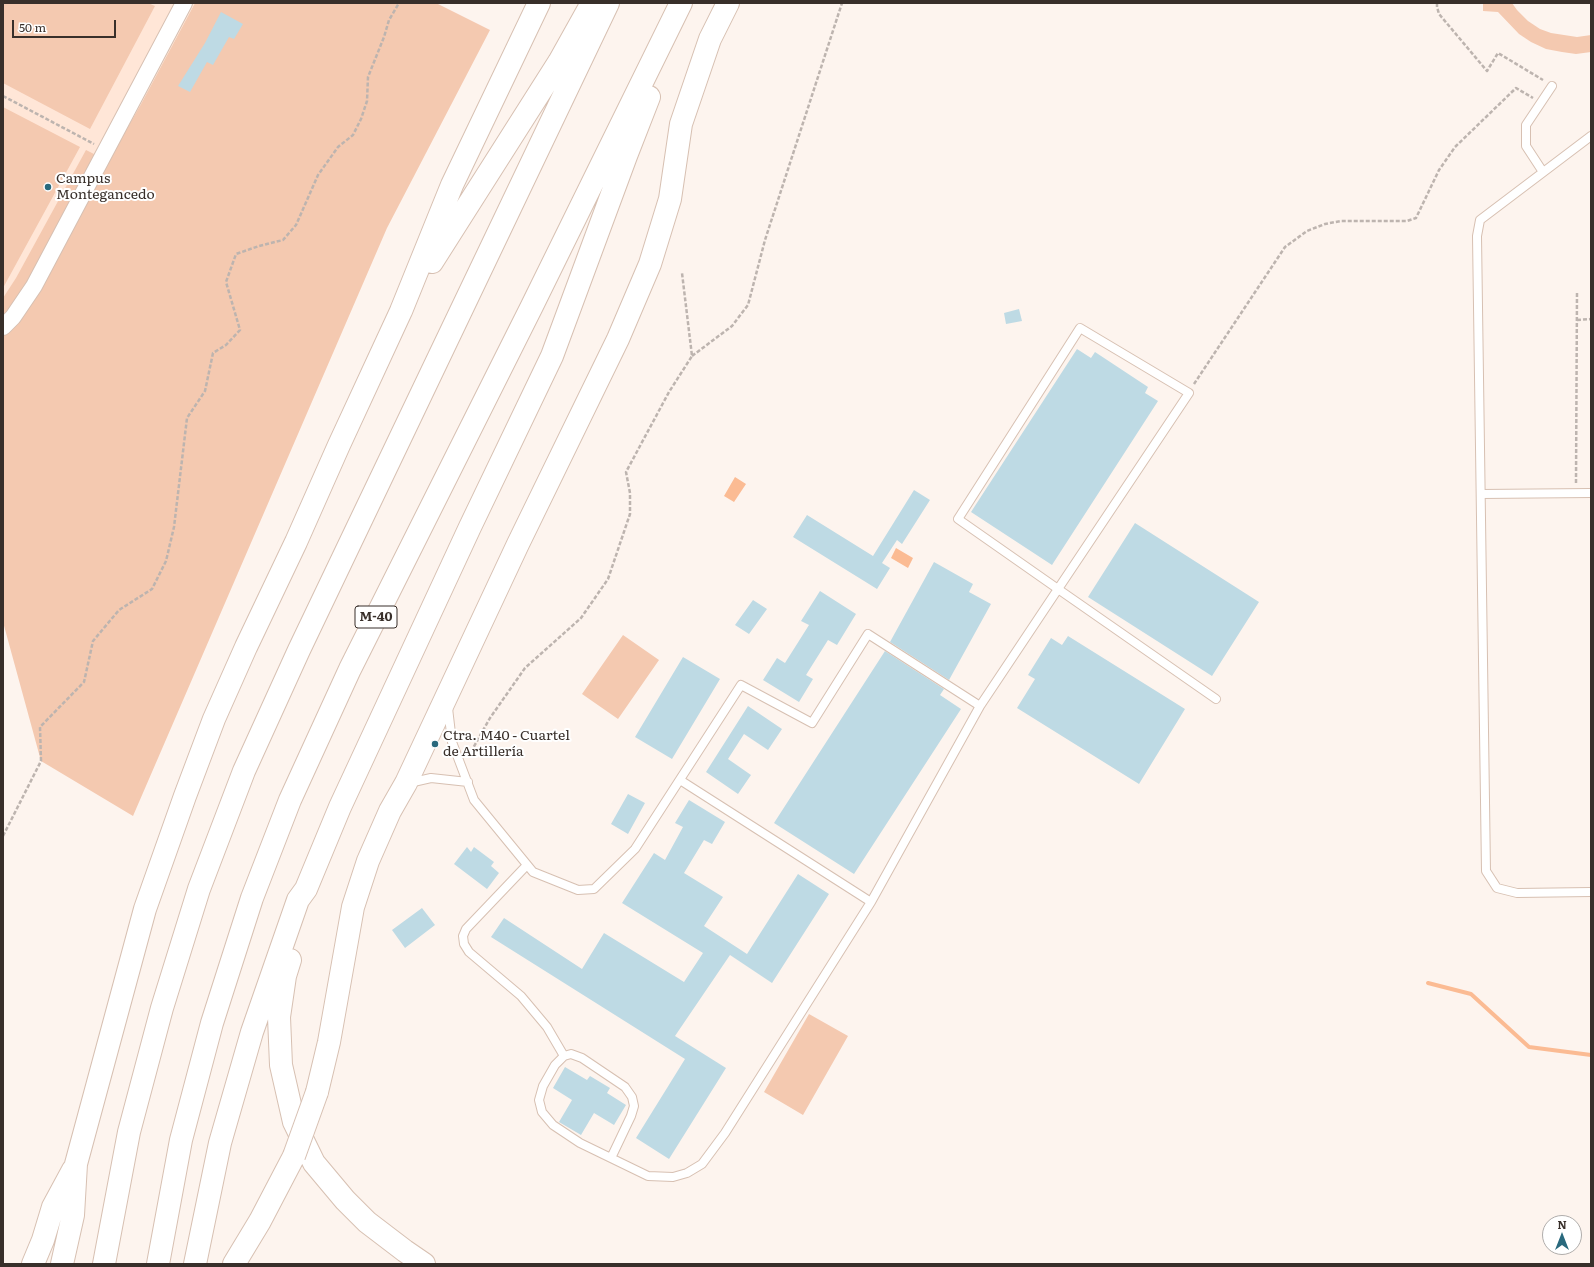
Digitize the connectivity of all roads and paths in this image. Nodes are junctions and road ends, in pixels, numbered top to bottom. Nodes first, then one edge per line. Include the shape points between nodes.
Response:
1 (184, 3) edge
2 (399, 3) edge
3 (539, 3) edge
4 (592, 3) edge
5 (608, 3) edge
6 (681, 3) edge
7 (686, 3) edge
8 (728, 3) edge
9 (842, 3) edge
10 (1438, 3) edge
11 (1552, 86) joint
12 (3, 96) edge
13 (1541, 102) junction
14 (1591, 136) edge
15 (100, 147) dead end
16 (1543, 172) junction
17 (682, 273) dead end
18 (1577, 292) dead end
19 (400, 311) junction
20 (1591, 319) edge
21 (1577, 320) junction
22 (3, 327) edge
23 (692, 356) junction
24 (1189, 393) junction
25 (1576, 493) junction
26 (1591, 493) edge
27 (1481, 494) junction
28 (1058, 588) junction
29 (446, 697) junction
30 (1216, 699) dead end
31 (980, 706) junction
32 (462, 768) junction
33 (680, 780) junction
34 (468, 782) junction
35 (406, 784) junction
36 (3, 836) edge
37 (527, 865) junction
38 (306, 889) junction
39 (1591, 892) edge
40 (871, 902) junction
41 (564, 1056) junction
42 (611, 1158) junction
43 (76, 1164) junction
44 (32, 1264) edge
45 (62, 1264) edge
46 (104, 1264) edge
47 (158, 1264) edge
48 (195, 1264) edge
49 (234, 1264) edge
50 (424, 1264) edge

1 - 22 street via 34,286
2 - 36 path via 389,20 368,77 367,101 361,119 353,135 338,147 318,175 296,225 283,240 236,254 226,282 240,330 226,345 213,353 205,391 187,418 174,527 166,561 152,589 119,610 93,641 84,682 40,727 41,761
3 - 19 highway via 452,185
4 - 19 highway via 559,62
5 - 46 highway via 302,642 244,771 198,889 162,1008 129,1132
6 - 47 highway, M-40 via 350,669 290,800 252,898 212,1023 181,1140
7 - 38 highway via 552,356 340,807
8 - 29 highway via 710,39 681,124 670,199 650,264 618,339
9 - 23 path via 765,240 748,305 732,326
10 - 11 path via 1439,14 1487,71 1498,53
11 - 13 lane
12 - 15 path
13 - 16 lane via 1526,125 1526,146
13 - 24 path via 1516,88 1455,147 1438,170 1416,218 1407,221 1325,224 1307,231 1285,247
14 - 16 lane
16 - 27 lane via 1480,220 1477,236
17 - 23 path
18 - 21 path
19 - 43 highway via 214,719 145,909
20 - 21 path
21 - 25 path
23 - 32 path via 669,392 626,472 630,514 608,579 582,618 524,668 490,718
24 - 28 lane
24 - 28 lane via 1080,328 958,519
25 - 26 lane
25 - 27 lane
27 - 39 lane via 1486,871 1497,888 1517,893
28 - 30 lane
28 - 31 lane
29 - 32 lane via 452,742
29 - 35 highway
31 - 33 lane via 868,634 812,723 741,685
31 - 40 lane
32 - 34 lane
33 - 37 lane via 635,850 594,889 578,890 533,872
33 - 40 lane
34 - 35 lane via 431,778
34 - 37 lane via 474,800
35 - 49 highway, bridge via 390,811 368,862 353,907 329,1042 317,1092 294,1156
37 - 41 lane via 466,929 463,936 464,944 469,952 521,996 547,1027
38 - 48 highway via 298,900 252,1032 220,1143
38 - 50 highway via 309,904 300,924 285,976 279,1016 281,1065 294,1122 314,1163 345,1200 367,1222
40 - 42 lane via 725,1133 702,1164 687,1173 664,1178 648,1176
41 - 42 lane via 555,1065 543,1086 539,1100 542,1112 553,1125 580,1143
41 - 42 lane via 571,1054 582,1058 624,1087 632,1097 634,1106 631,1116
43 - 44 highway via 53,1207 43,1240
43 - 45 highway via 73,1215

